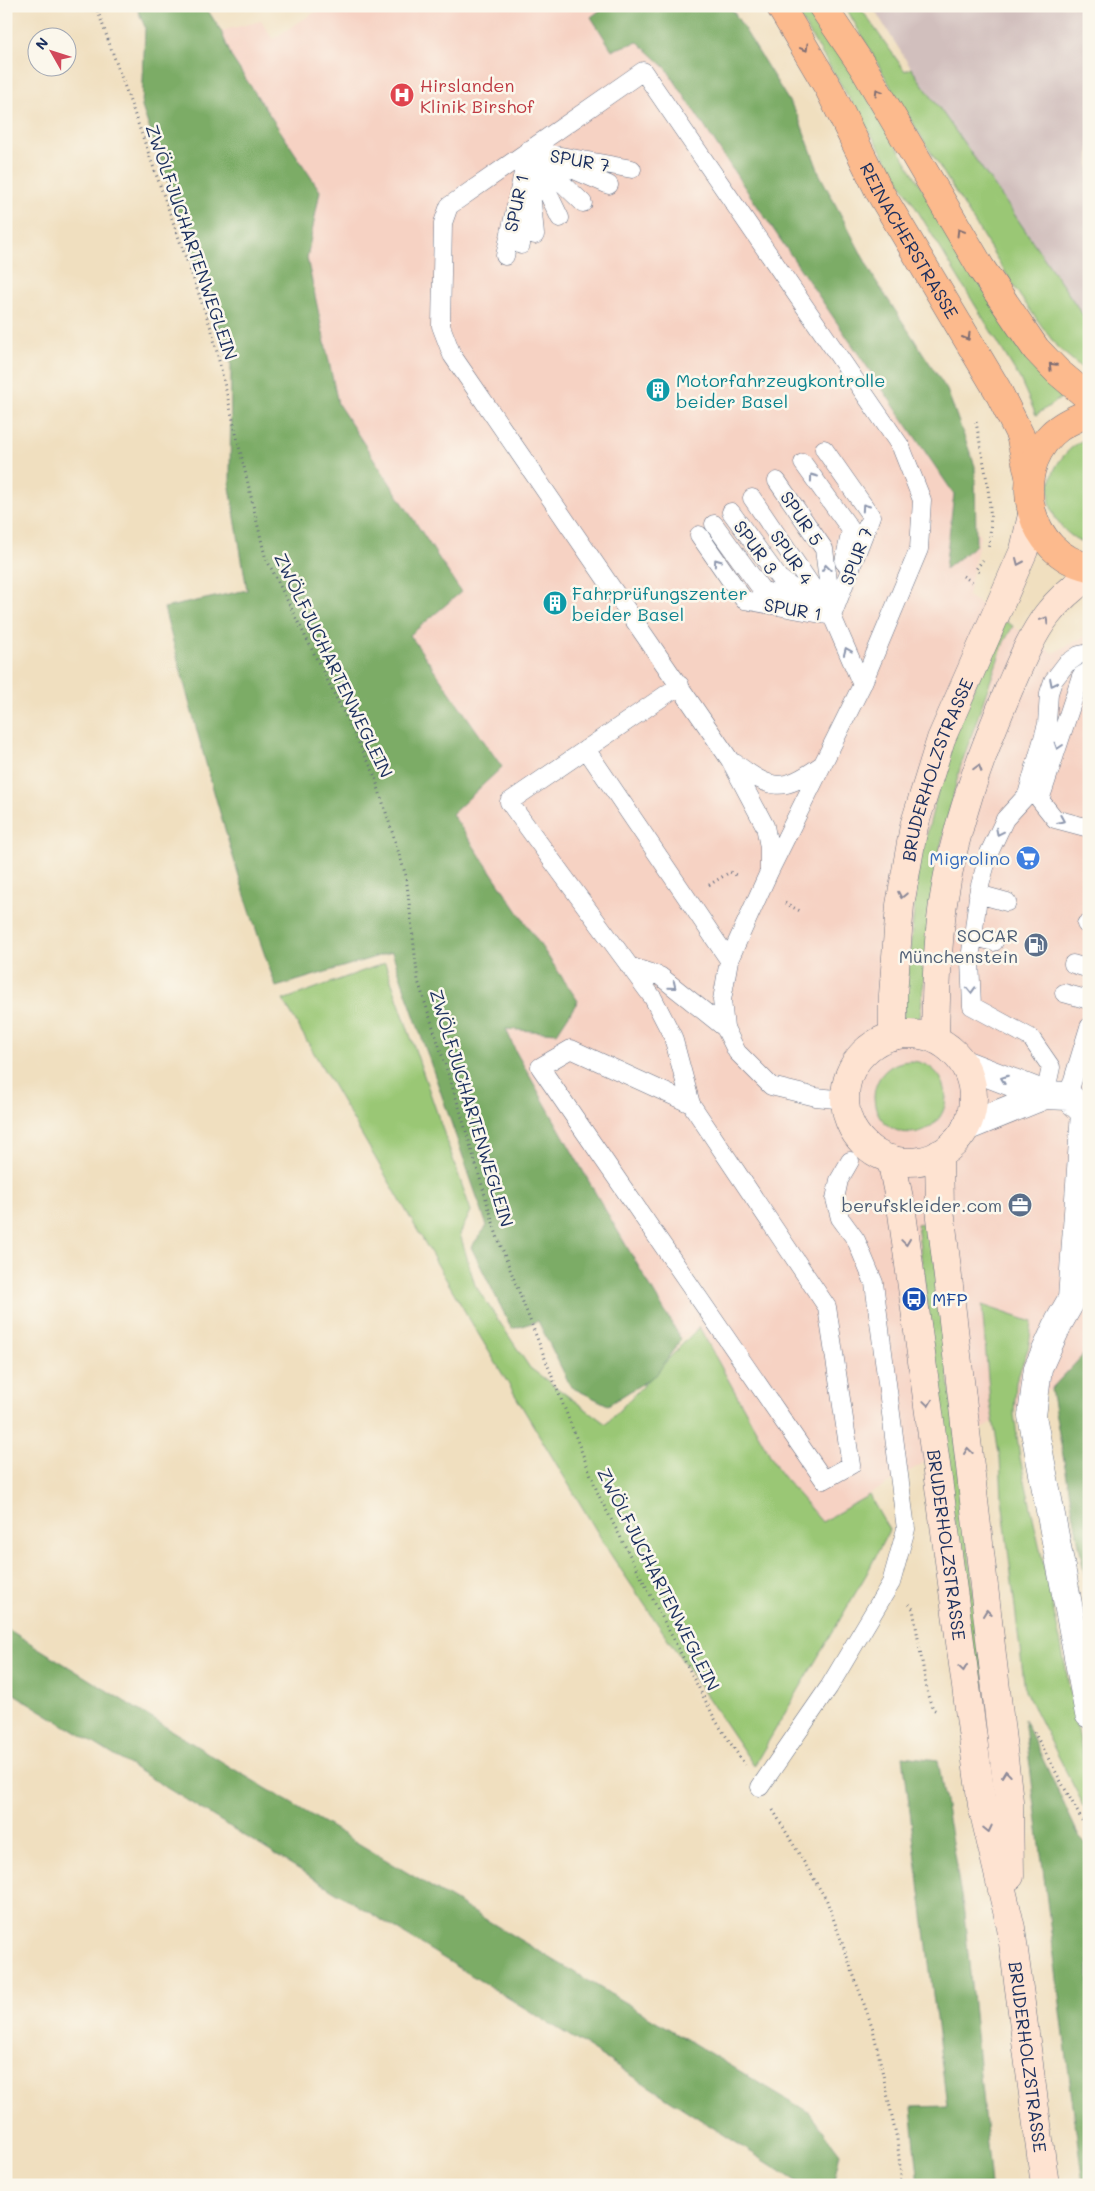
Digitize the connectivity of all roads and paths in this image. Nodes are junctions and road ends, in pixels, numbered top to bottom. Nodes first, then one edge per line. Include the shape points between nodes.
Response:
1 (96, 6) edge
2 (780, 6) edge
3 (822, 6) edge
4 (528, 150) junction
5 (632, 169) dead end
6 (609, 185) dead end
7 (583, 202) dead end
8 (560, 218) dead end
9 (528, 240) dead end
10 (505, 256) dead end
11 (1089, 398) edge
12 (1089, 413) edge
13 (976, 418) dead end
14 (824, 449) dead end
15 (803, 463) dead end
16 (1029, 476) junction
17 (777, 481) dead end
18 (752, 498) dead end
19 (730, 512) dead end
20 (1032, 515) junction
21 (714, 524) dead end
22 (699, 535) dead end
23 (1089, 567) edge
24 (976, 569) dead end
25 (1089, 576) edge
26 (832, 616) junction
27 (1089, 653) edge
28 (1089, 671) edge
29 (680, 685) junction
30 (862, 685) junction
31 (586, 749) junction
32 (730, 760) junction
33 (822, 765) junction
34 (1089, 828) edge
35 (769, 872) junction
36 (978, 894) junction
37 (1007, 902) dead end
38 (973, 936) junction
39 (994, 942) dead end
40 (729, 960) junction
41 (629, 966) junction
42 (1064, 993) dead end
43 (1089, 1000) edge
44 (1089, 1027) edge
45 (725, 1028) junction
46 (893, 1036) junction
47 (935, 1039) junction
48 (964, 1064) junction
49 (845, 1100) junction
50 (691, 1104) junction
51 (1072, 1105) edge
52 (966, 1127) junction
53 (939, 1154) junction
54 (891, 1160) junction
55 (850, 1161) dead end
56 (1080, 1295) edge
57 (891, 1583) junction
58 (1089, 1714) edge
59 (942, 1715) dead end
60 (1032, 1726) dead end
61 (760, 1787) junction
62 (1089, 1833) edge
63 (1011, 1928) junction
64 (902, 2185) edge
65 (1046, 2185) edge

1 - 61 path, ZWÖLFJUCHARTENWEGLEIN via 212,331 265,556 373,771 406,876 418,980 497,1236 599,1496 716,1721
2 -> 16 main road, REINACHERSTRASSE via 829,89 879,190 997,389 1020,435
11 -> 3 main road via 1036,349 981,268 863,67
4 - 5 lane, SPUR 7
4 - 6 lane
4 - 7 lane
4 - 8 lane
4 - 9 lane
4 - 10 lane, SPUR 1
4 - 29 lane via 449,206 443,223 441,326 452,354
4 - 30 lane via 643,71 900,447 922,500 919,549
12 - 16 main road via 1052,433 1036,457
13 - 24 path via 987,484 990,537 986,555
26 -> 14 lane, SPUR 7 via 871,516
26 -> 15 lane via 851,530
16 - 20 main road
26 -> 17 lane, SPUR 5 via 824,548
18 - 26 lane, SPUR 4
19 - 26 lane, SPUR 3 via 779,578
20 - 23 main road via 1051,546 1065,558
20 -> 46 main road, BRUDERHOLZSTRASSE via 1024,550 941,739 914,826 900,905
21 - 26 lane via 762,590
26 -> 22 lane, SPUR 1 via 744,600
47 -> 25 main road, BRUDERHOLZSTRASSE via 937,959 944,901 957,837 982,750 1046,616
30 -> 26 lane
27 -> 36 lane via 1079,655 1066,664 1053,681 1047,724 1027,795 1005,819 989,853
28 -> 34 lane via 1081,676 1040,800 1056,819
29 - 31 lane
29 - 32 lane
30 - 33 lane
31 - 40 lane
31 - 41 lane via 509,802
32 - 33 lane via 758,780 777,786 799,781
32 - 35 lane via 765,826 770,847
33 - 35 lane
35 - 40 lane
36 - 37 lane
36 - 38 lane
38 - 39 lane
38 -> 51 lane via 978,968 972,1006 1031,1038
40 - 45 lane via 722,1000
41 -> 45 lane via 660,976
41 - 50 lane via 653,998 673,1037
42 - 43 lane
44 - 51 lane
45 - 49 lane via 737,1052 771,1086
46 - 47 main road via 914,1034
46 - 49 main road via 874,1045 858,1060 848,1079
47 - 48 main road via 951,1049
51 -> 48 street
48 - 52 main road via 972,1084 973,1106
49 - 54 main road via 849,1120 859,1138
50 - 50 lane via 571,1049 540,1067 824,1480 851,1465 827,1307
51 - 52 street
51 - 56 street
52 - 53 main road via 955,1143
53 - 54 main road via 908,1162
63 -> 53 main road, BRUDERHOLZSTRASSE via 1009,1801 940,1209
54 -> 63 main road, BRUDERHOLZSTRASSE via 902,1214 982,1805
55 - 57 lane via 839,1180 835,1199 840,1218 856,1240 874,1283 906,1529
56 - 58 street via 1038,1368 1032,1416
57 - 59 path via 913,1609 928,1696 933,1709
57 - 61 lane via 830,1687
60 - 62 path
61 - 64 path, ZWÖLFJUCHARTENWEGLEIN via 827,1901 873,2029 897,2139
63 - 65 main road, BRUDERHOLZSTRASSE

